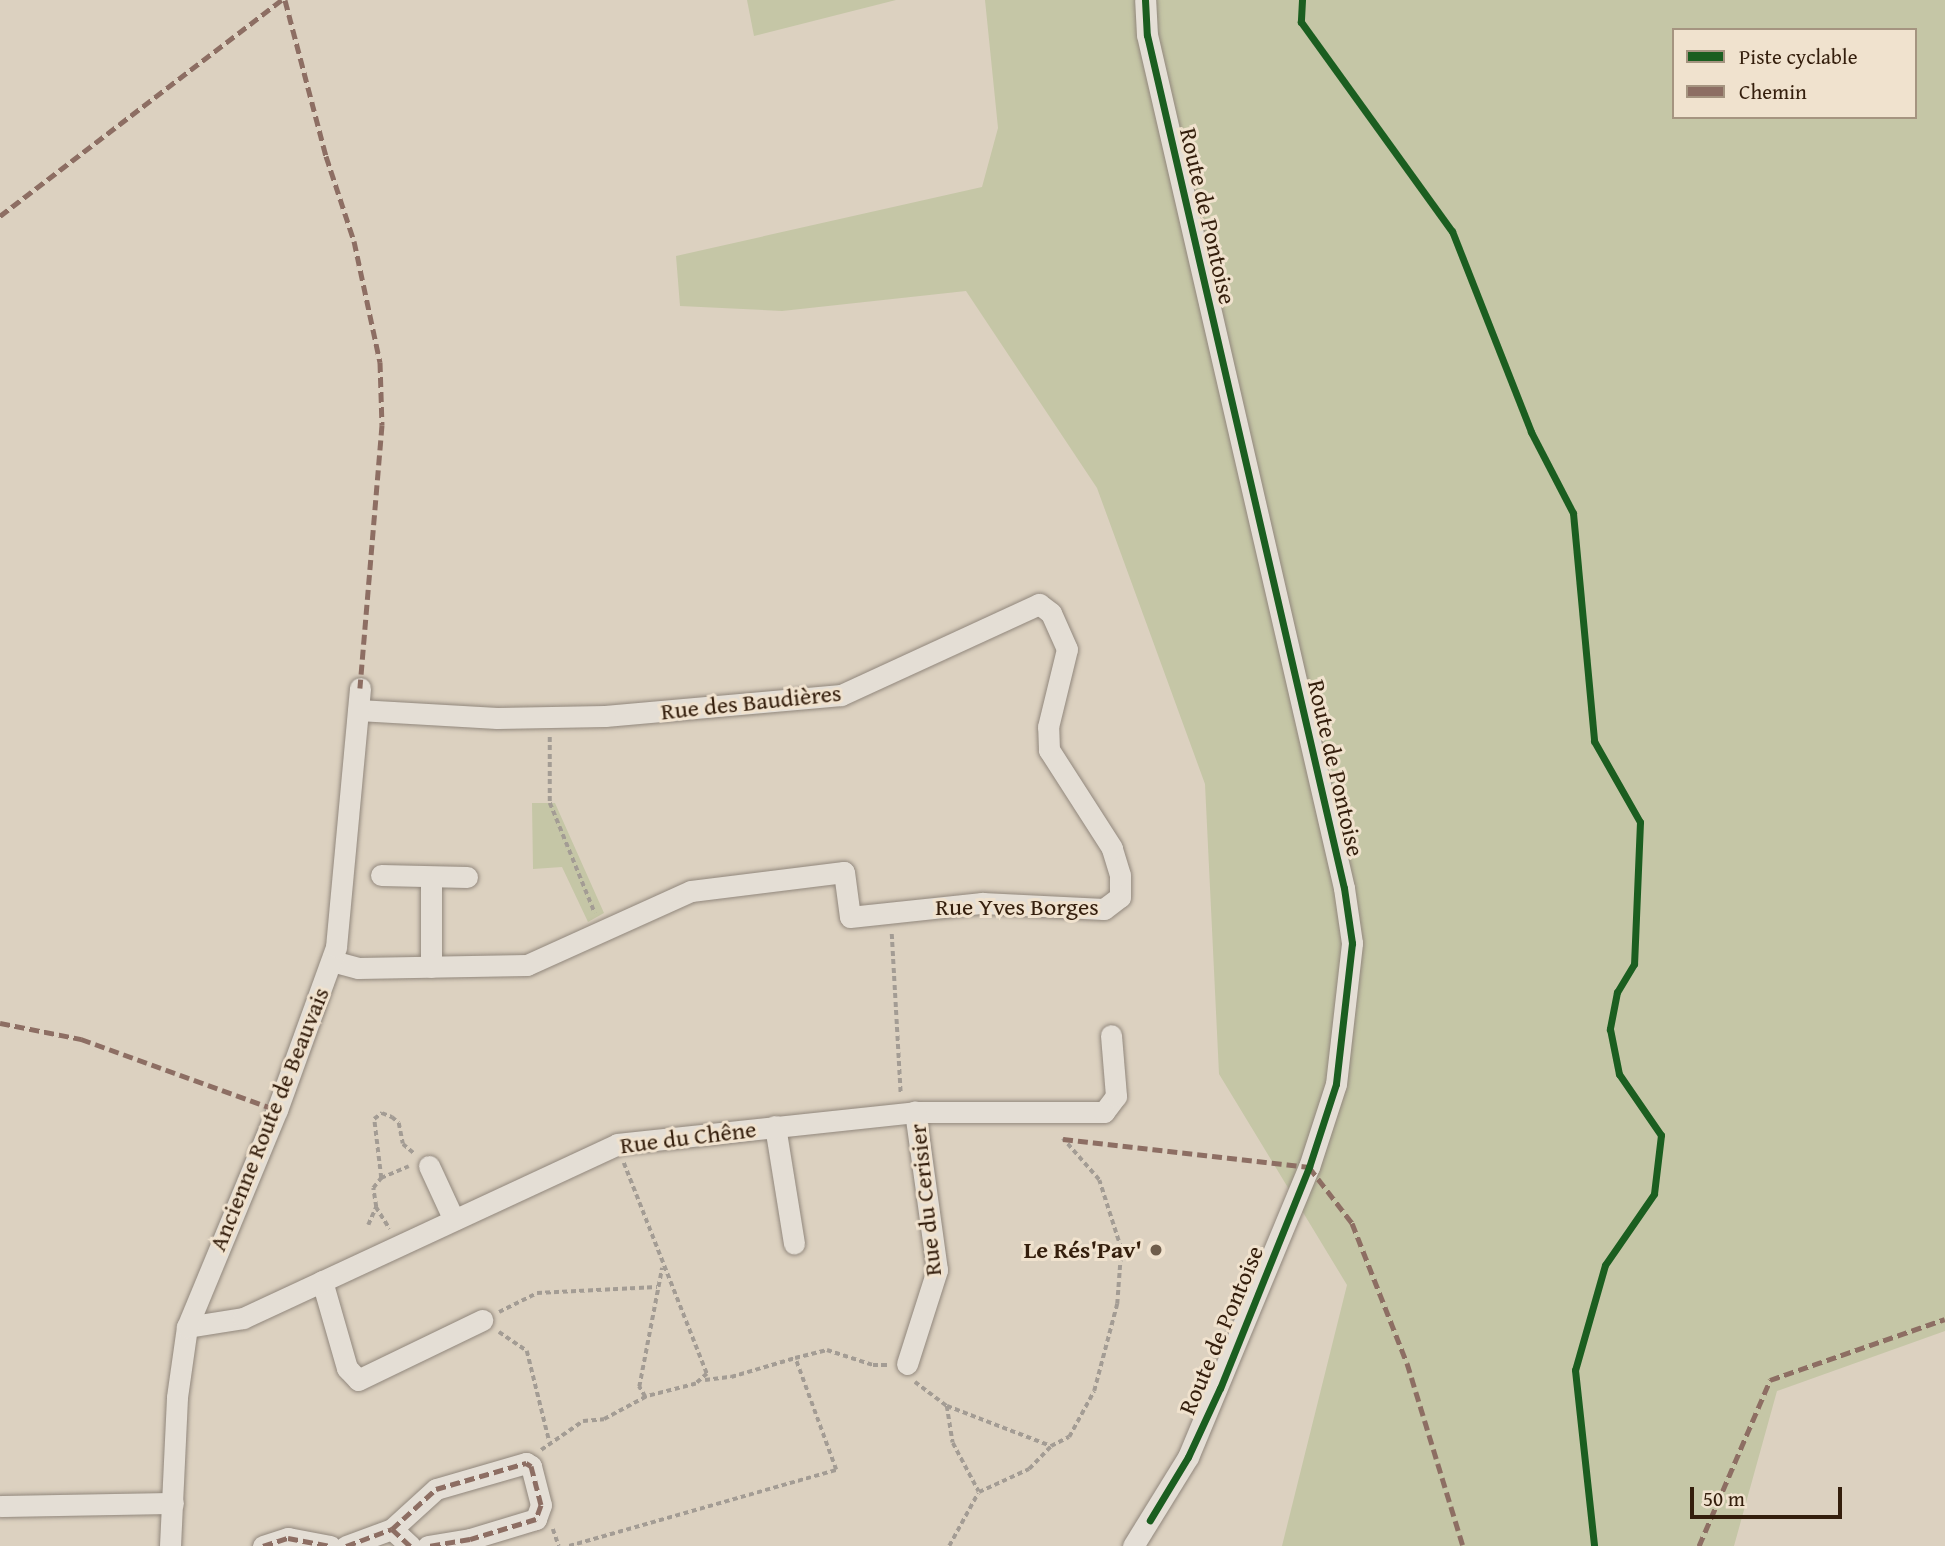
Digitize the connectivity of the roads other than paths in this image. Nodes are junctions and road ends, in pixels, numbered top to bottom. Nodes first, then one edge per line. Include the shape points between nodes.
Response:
1 (1145, 0) edge
2 (359, 699) joint
3 (1053, 760) joint
4 (381, 874) dead end
5 (431, 877) junction
6 (467, 877) dead end
7 (332, 961) junction
8 (431, 967) junction
9 (1111, 1035) dead end
10 (909, 1113) junction
11 (775, 1126) junction
12 (421, 1164) road end
13 (453, 1218) junction
14 (794, 1243) dead end
15 (322, 1281) junction
16 (482, 1320) road end
17 (187, 1328) junction
18 (907, 1364) road end
19 (173, 1503) junction
20 (0, 1506) edge
21 (392, 1530) junction
22 (170, 1546) edge
23 (263, 1546) edge
24 (330, 1546) edge
25 (346, 1546) edge
26 (410, 1546) edge
27 (428, 1546) edge
28 (1133, 1546) edge

1 - 28 street, Route de Pontoise via 1147,35 1344,888 1352,943 1336,1084 1309,1167 1188,1457
2 - 3 street, Rue des Baudières via 550,717 841,695 1039,604 1051,613 1067,649 1048,727
2 - 7 street, Ancienne Route de Beauvais via 340,927
3 - 8 street, Rue Yves Borges via 1112,848 1120,875 1116,903 1104,909 982,903 850,917 844,872 691,891 527,964
4 - 5 street
5 - 6 street
5 - 8 street
7 - 8 street, Rue Yves Borges via 358,968
7 - 17 street, Ancienne Route de Beauvais via 277,1110
9 - 10 street, Rue du Chêne via 1116,1096 1104,1112
10 - 11 street, Rue du Chêne
10 - 18 street, Rue du Cerisier via 937,1270
11 - 13 street, Rue du Chêne via 617,1144
11 - 14 street
12 - 13 street
13 - 15 street, Rue du Chêne
15 - 16 street via 347,1368 358,1380
15 - 17 street, Rue du Chêne via 243,1318
17 - 19 street, Ancienne Route de Beauvais via 177,1397
19 - 20 street
19 - 22 street, Ancienne Route de Beauvais
21 - 25 street
21 - 26 street
21 - 27 street via 436,1489 529,1464 541,1505 536,1519
23 - 24 street via 288,1538

